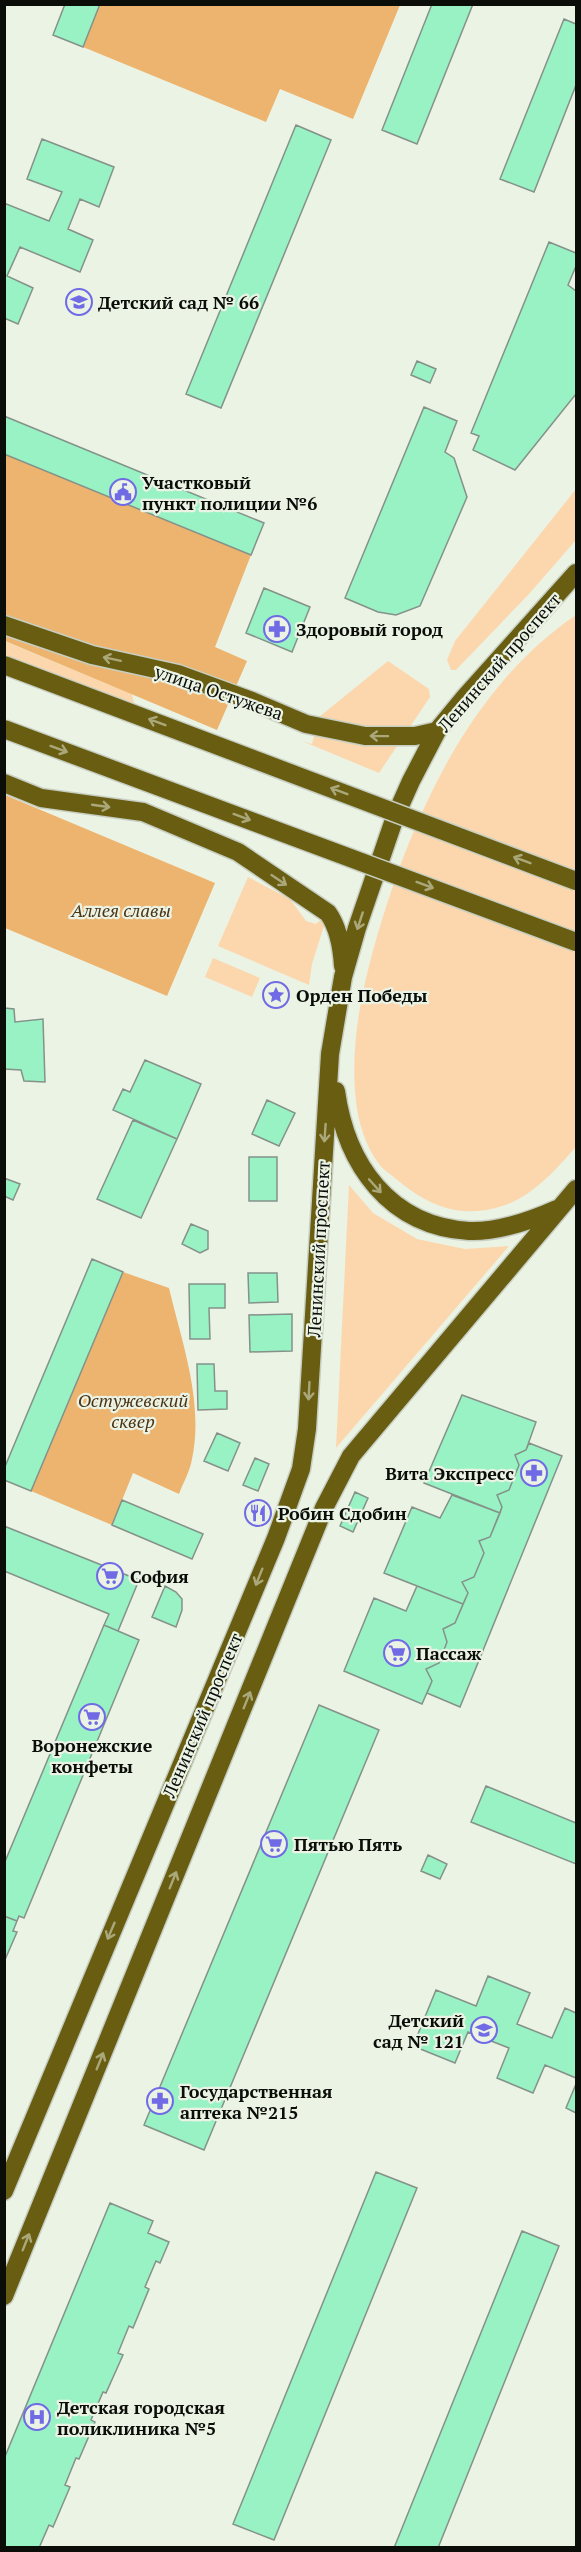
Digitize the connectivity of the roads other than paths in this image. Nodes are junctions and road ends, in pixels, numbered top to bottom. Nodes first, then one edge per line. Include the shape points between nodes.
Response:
1 (576, 573) edge
2 (576, 596) edge
3 (549, 606) junction
4 (4, 625) edge
5 (4, 665) edge
6 (4, 729) edge
7 (437, 731) junction
8 (4, 783) edge
9 (576, 881) edge
10 (576, 942) edge
11 (343, 977) junction
12 (330, 1054) junction
13 (576, 1189) edge
14 (560, 1207) junction
15 (4, 2191) edge
16 (4, 2296) edge

1 - 3 main road, Ленинский проспект
2 - 3 main road
3 - 7 main road, Ленинский проспект
7 -> 4 main road, улица Остужева via 415,736 365,736 306,724 178,674 92,655
9 -> 5 main road, bridge
6 -> 10 main road, bridge
7 -> 11 main road, Ленинский проспект via 395,817
8 -> 11 main road via 41,798 143,812 238,852 328,913 340,943
11 - 12 main road, Ленинский проспект
12 -> 14 main road via 339,1116 358,1162 381,1194 398,1206 436,1224 469,1231 524,1222
12 -> 15 main road, Ленинский проспект via 307,1429 300,1469 279,1530
13 - 14 main road, Ленинский проспект
16 -> 14 main road, Ленинский проспект via 330,1498 351,1456

